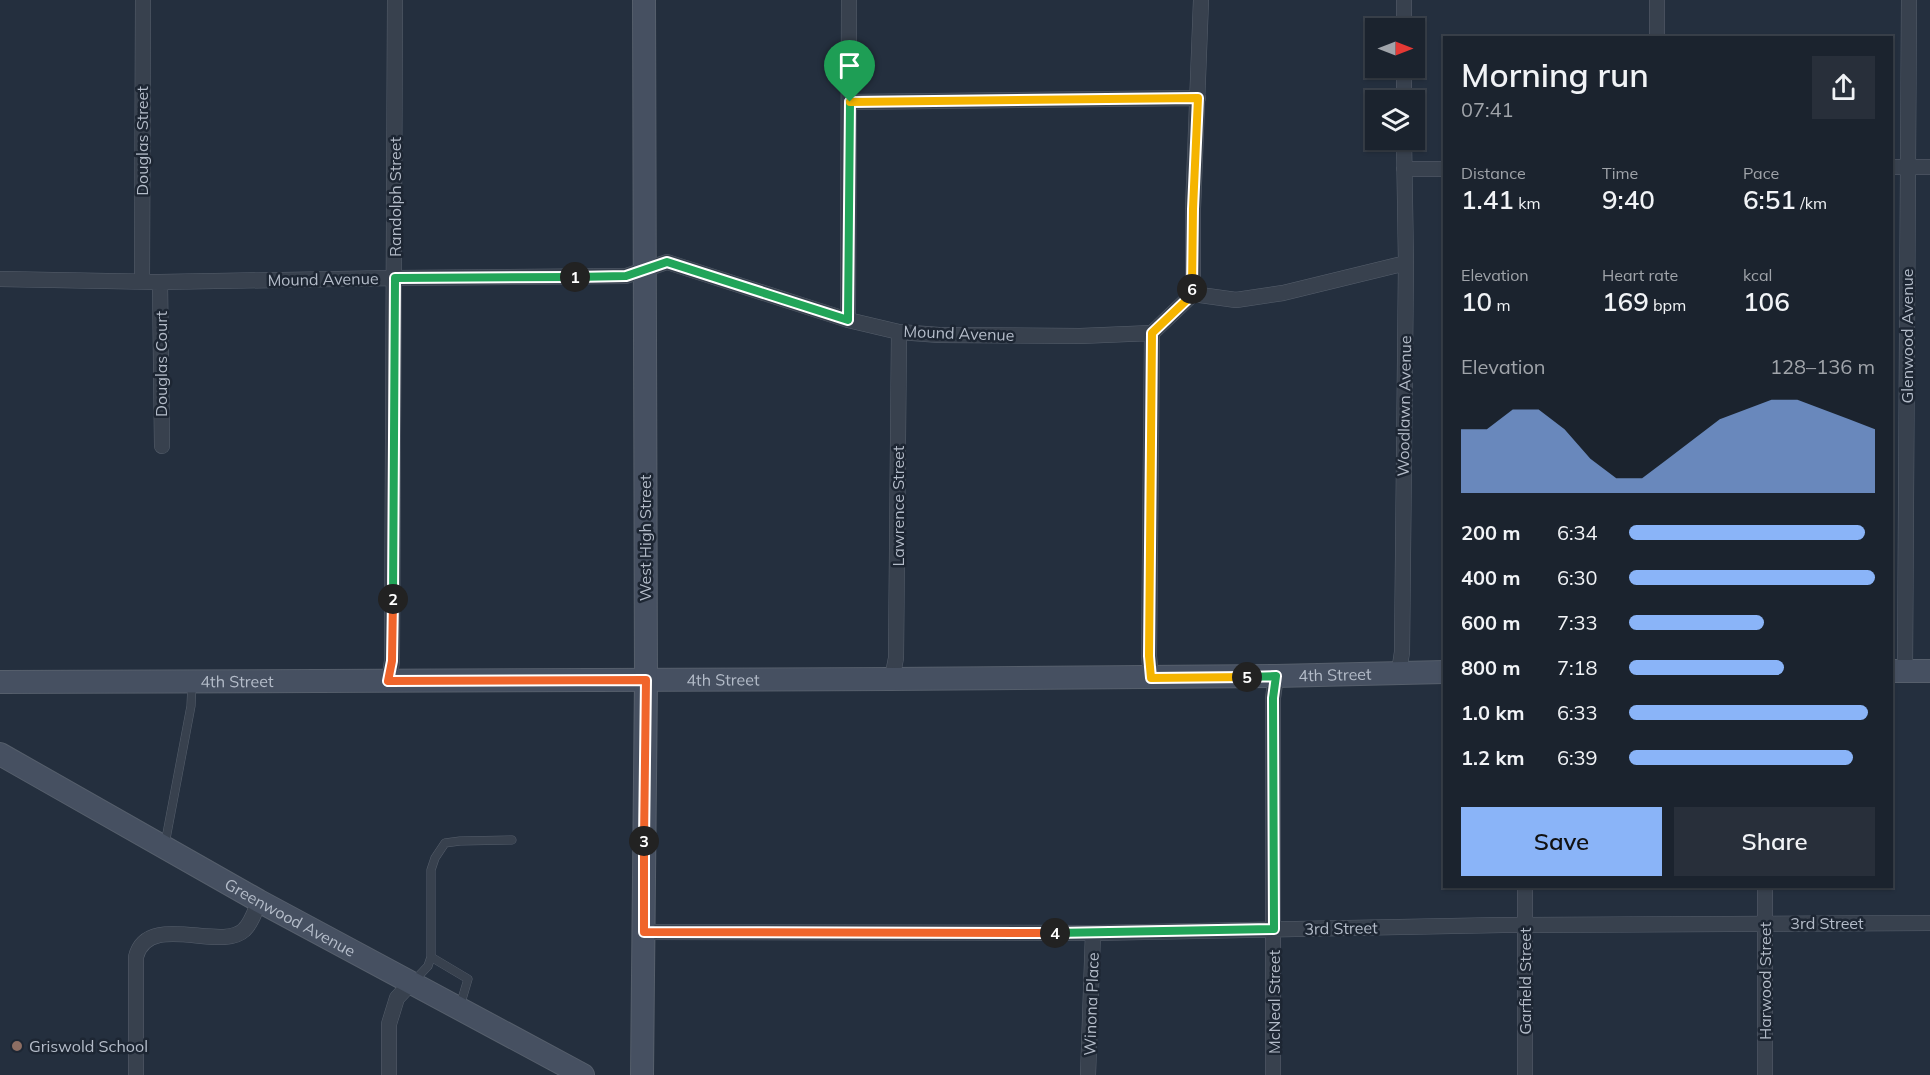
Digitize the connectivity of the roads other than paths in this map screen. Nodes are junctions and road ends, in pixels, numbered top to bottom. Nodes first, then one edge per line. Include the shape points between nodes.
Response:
1 (143, 0) edge
2 (395, 0) edge
3 (644, 0) edge
4 (849, 0) edge
5 (1201, 0) edge
6 (1404, 0) edge
7 (1657, 0) edge
8 (1909, 0) edge
9 (1404, 18) edge
10 (1657, 36) edge
11 (1198, 98) junction
12 (850, 102) junction
13 (1404, 150) edge
14 (1893, 167) edge
15 (1908, 167) junction
16 (1930, 167) edge
17 (1404, 169) junction
18 (1443, 169) edge
19 (1406, 263) junction
20 (646, 271) junction
21 (395, 278) junction
22 (0, 279) edge
23 (142, 281) junction
24 (160, 282) junction
25 (1193, 294) junction
26 (848, 320) junction
27 (899, 332) junction
28 (1152, 333) junction
29 (162, 446) dead end
30 (1898, 671) edge
31 (1930, 671) edge
32 (1399, 672) junction
33 (1443, 672) edge
34 (1276, 676) junction
35 (1151, 678) junction
36 (646, 680) junction
37 (892, 680) junction
38 (388, 681) junction
39 (0, 682) edge
40 (192, 683) junction
41 (0, 754) edge
42 (512, 840) dead end
43 (164, 847) junction
44 (1525, 888) edge
45 (1765, 888) edge
46 (259, 901) junction
47 (1930, 923) edge
48 (1766, 924) junction
49 (1526, 925) junction
50 (1274, 929) junction
51 (644, 932) junction
52 (1093, 933) junction
53 (431, 957) junction
54 (412, 982) junction
55 (460, 1008) junction
56 (136, 1075) edge
57 (389, 1075) edge
58 (583, 1075) edge
59 (642, 1075) edge
60 (1088, 1075) edge
61 (1273, 1075) edge
62 (1525, 1075) edge
63 (1765, 1075) edge

1 - 23 street, Douglas Street
2 - 21 street, Randolph Street
3 - 20 street, West High Street
4 - 12 street
5 - 11 street
6 - 9 street
7 - 10 street
8 - 15 street, Glenwood Avenue
11 - 12 street
11 - 25 street
12 - 26 street
13 - 17 street, Woodlawn Avenue
14 - 15 street
15 - 16 street
15 - 30 street, Glenwood Avenue
17 - 18 street
17 - 19 street, Woodlawn Avenue
19 - 25 street via 1236,300
19 - 32 street, Woodlawn Avenue
20 - 21 street, Mound Avenue via 626,276
20 - 26 street, Mound Avenue via 667,262
20 - 36 street, West High Street
21 - 24 street, Mound Avenue
21 - 38 street, Randolph Street via 392,661
22 - 23 street, Mound Avenue
23 - 24 street, Mound Avenue
24 - 29 street, Douglas Court
25 - 28 street
26 - 27 street, Mound Avenue
27 - 28 street, Mound Avenue via 1080,336
27 - 37 street, Lawrence Street via 896,658
28 - 35 street
30 - 31 street
32 - 33 street, 4th Street
32 - 34 street, 4th Street
34 - 35 street, 4th Street
34 - 50 street, McNeal Street
35 - 37 street, 4th Street
36 - 37 street, 4th Street
36 - 38 street, 4th Street
36 - 51 street, West High Street
38 - 40 street, 4th Street
39 - 40 street, 4th Street
40 - 43 lane
41 - 43 street, Greenwood Avenue
42 - 53 lane via 445,843 431,870
43 - 46 street, Greenwood Avenue
44 - 49 street, Garfield Street
45 - 48 street, Harwood Street
46 - 54 street, Greenwood Avenue
46 - 56 street via 243,932 229,936 165,935 149,937 139,945
47 - 48 street, 3rd Street
48 - 49 street, 3rd Street
48 - 63 street, Harwood Street
49 - 50 street, 3rd Street
49 - 62 street, Garfield Street
50 - 52 street, 3rd Street
50 - 61 street, McNeal Street
51 - 52 street, 3rd Street
51 - 59 street, West High Street
52 - 60 street, Winona Place
53 - 54 lane via 428,966
53 - 55 lane via 468,979
54 - 55 street, Greenwood Avenue
54 - 57 street via 397,998 389,1024
55 - 58 street, Greenwood Avenue

